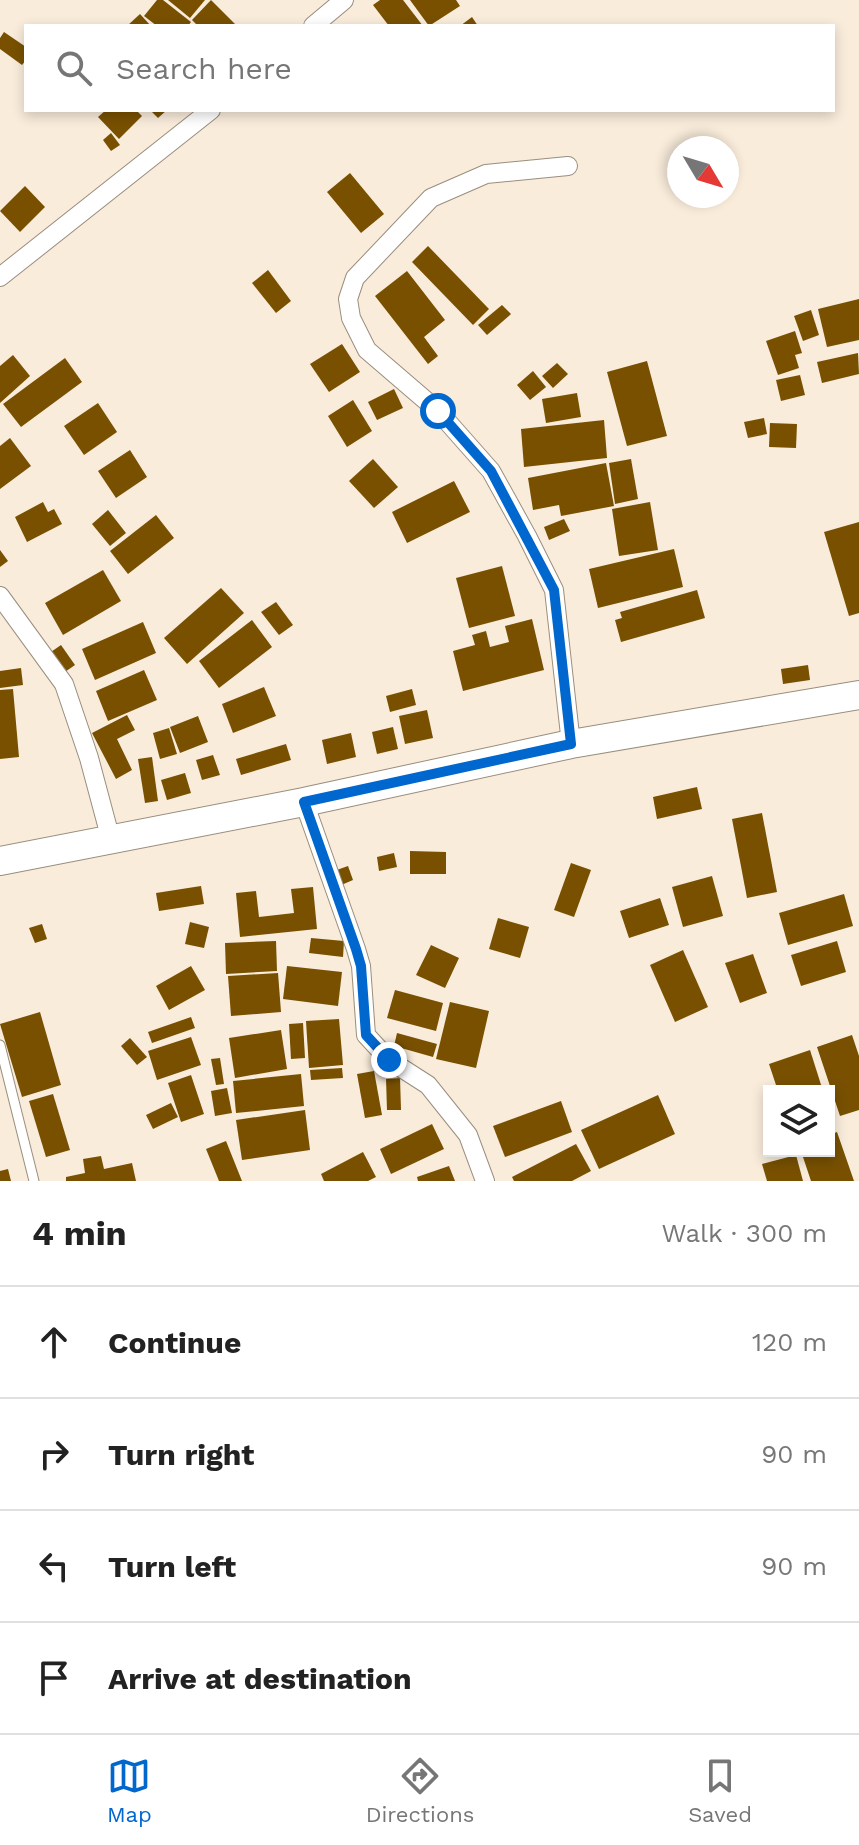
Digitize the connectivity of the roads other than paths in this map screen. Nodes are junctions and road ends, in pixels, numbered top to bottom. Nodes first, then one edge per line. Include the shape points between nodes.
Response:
1 (344, 0) edge
2 (315, 24) edge
3 (208, 112) edge
4 (568, 166) dead end
5 (0, 277) edge
6 (0, 596) edge
7 (859, 695) edge
8 (571, 744) junction
9 (304, 802) junction
10 (111, 840) junction
11 (0, 861) edge
12 (0, 1045) edge
13 (34, 1181) edge
14 (485, 1181) edge

1 - 2 street
3 - 5 street
4 - 8 street via 486,174 431,198 355,278 348,299 367,350 438,411 491,471 527,536 554,590
6 - 10 street via 64,684
7 - 8 main road
8 - 9 main road
9 - 10 main road
9 - 14 street via 361,966 366,1035 438,1097 468,1135
10 - 11 main road
12 - 13 lane

